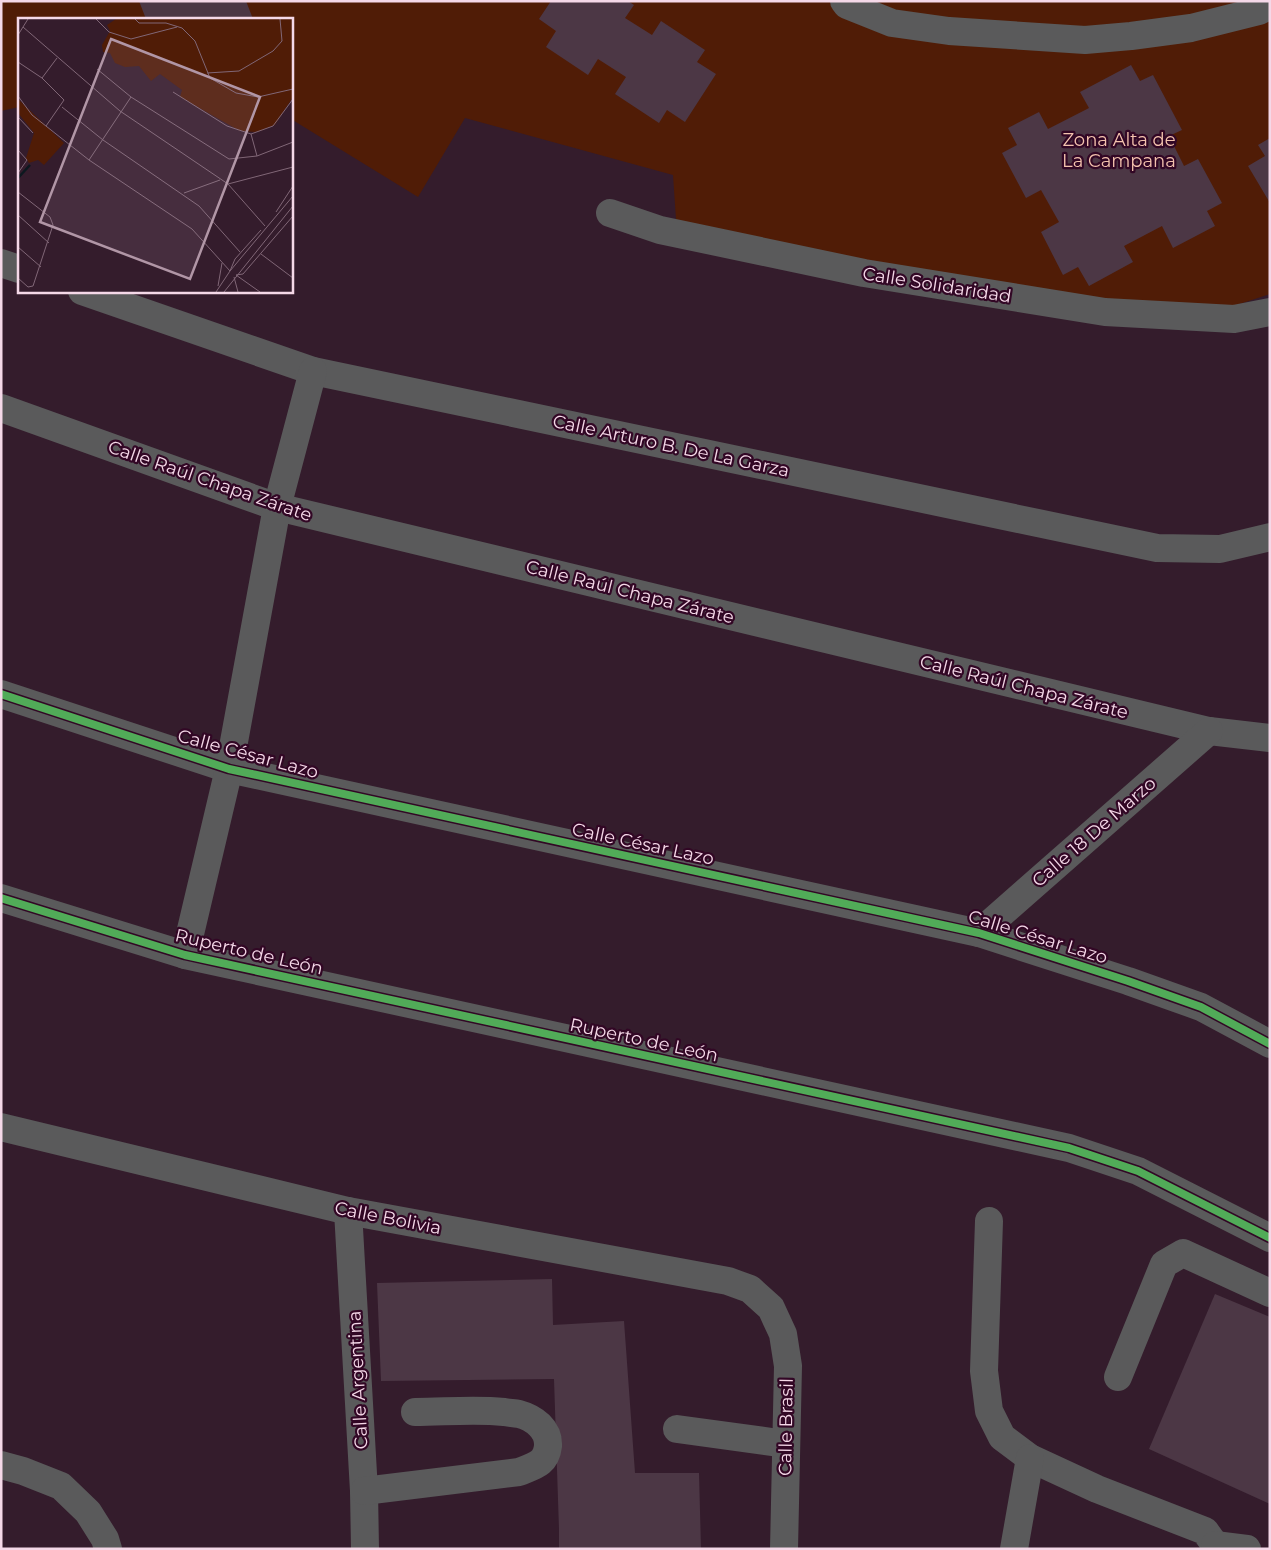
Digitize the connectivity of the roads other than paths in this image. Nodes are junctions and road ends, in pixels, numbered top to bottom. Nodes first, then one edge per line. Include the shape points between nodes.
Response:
1 (844, 1) edge
2 (1270, 6) edge
3 (610, 213) dead end
4 (1, 263) edge
5 (18, 269) edge
6 (85, 292) edge
7 (1270, 312) edge
8 (313, 371) junction
9 (1, 408) edge
10 (277, 507) junction
11 (1270, 538) edge
12 (1, 694) edge
13 (1209, 731) junction
14 (1270, 738) edge
15 (229, 769) junction
16 (1, 898) edge
17 (979, 934) junction
18 (185, 955) junction
19 (1270, 1044) edge
20 (1, 1127) edge
21 (348, 1211) junction
22 (989, 1221) dead end
23 (1270, 1238) edge
24 (1270, 1293) edge
25 (771, 1308) joint
26 (1118, 1377) dead end
27 (415, 1412) dead end
28 (677, 1429) dead end
29 (786, 1444) junction
30 (1030, 1458) junction
31 (1, 1465) edge
32 (364, 1491) junction
33 (1215, 1547) edge
34 (108, 1549) edge
35 (364, 1549) edge
36 (784, 1549) edge
37 (1014, 1549) edge
38 (1247, 1549) edge

1 - 2 street via 892,23 949,31 1085,40 1191,28
3 - 7 street, Calle Solidaridad via 660,230 864,273 1105,312 1234,319
4 - 5 street
6 - 8 street, Calle Arturo B. De La Garza
8 - 10 street, Calle César Lazo
8 - 11 street, Calle Arturo B. De La Garza via 1158,548 1220,549
9 - 10 street, Calle Raúl Chapa Zárate
10 - 13 street, Calle Raúl Chapa Zárate
10 - 15 street, Calle César Lazo
12 - 15 street, Calle César Lazo
13 - 14 street, Calle Raúl Chapa Zárate
13 - 17 street, Calle 18 De Marzo
15 - 17 street, Calle César Lazo
15 - 18 street, Calle César Lazo
16 - 18 street, Ruperto de León
17 - 19 street, Calle César Lazo via 1202,1007
18 - 23 street, Ruperto de León via 1069,1148 1138,1171
20 - 21 street, Calle Bolivia
21 - 25 street, Calle Bolivia via 728,1281 750,1289
21 - 32 street, Calle Argentina
22 - 30 street via 984,1371 989,1411 1002,1437
24 - 26 street via 1183,1253 1164,1264
25 - 29 street, Calle Brasil via 783,1334 788,1366
27 - 32 street via 486,1410 520,1414 538,1423 545,1432 548,1442 546,1455 538,1464 519,1472
28 - 29 street
29 - 36 street, Calle Brasil
30 - 33 street via 1097,1489 1206,1531
30 - 37 street
31 - 34 street via 61,1486 88,1512
32 - 35 street, Calle Argentina
33 - 38 street

